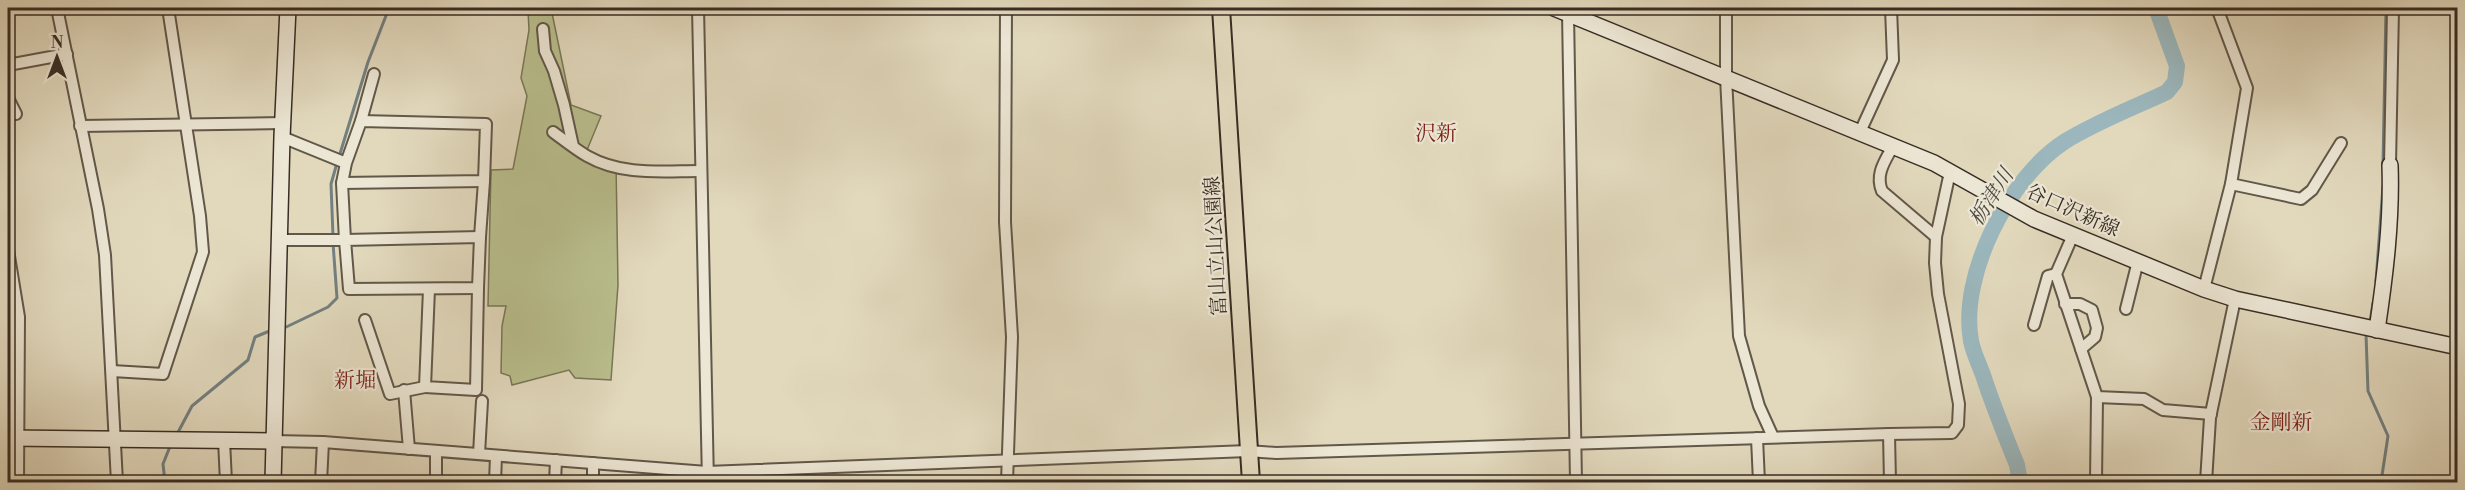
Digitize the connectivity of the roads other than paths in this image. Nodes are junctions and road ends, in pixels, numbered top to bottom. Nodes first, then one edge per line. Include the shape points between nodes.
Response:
1 (57, 8) edge
2 (168, 8) edge
3 (288, 8) edge
4 (698, 8) edge
5 (1006, 8) edge
6 (1221, 8) edge
7 (1726, 8) edge
8 (1891, 8) edge
9 (2217, 8) edge
10 (2392, 8) edge
11 (1561, 10) edge
12 (543, 29) dead end
13 (67, 54) junction
14 (8, 65) edge
15 (374, 74) dead end
16 (1726, 77) junction
17 (8, 98) edge
18 (16, 114) dead end
19 (361, 122) junction
20 (187, 125) junction
21 (80, 126) junction
22 (282, 130) junction
23 (553, 132) dead end
24 (1860, 132) junction
25 (2341, 143) dead end
26 (573, 146) junction
27 (1893, 146) junction
28 (346, 163) junction
29 (2390, 165) joint
30 (700, 171) junction
31 (1950, 172) junction
32 (484, 181) junction
33 (342, 183) junction
34 (2231, 184) junction
35 (2073, 235) junction
36 (480, 237) junction
37 (1936, 237) junction
38 (279, 240) junction
39 (345, 240) junction
40 (8, 250) edge
41 (2138, 261) junction
42 (2056, 274) junction
43 (478, 288) junction
44 (429, 289) junction
45 (2204, 289) junction
46 (2235, 299) junction
47 (2066, 303) junction
48 (2126, 309) dead end
49 (365, 320) dead end
50 (2034, 325) dead end
51 (2377, 330) junction
52 (2457, 347) edge
53 (2081, 349) junction
54 (111, 371) junction
55 (425, 387) junction
56 (404, 390) junction
57 (2097, 397) junction
58 (482, 401) dead end
59 (2211, 414) junction
60 (1889, 434) junction
61 (1773, 437) junction
62 (14, 438) edge
63 (115, 438) junction
64 (1757, 438) junction
65 (224, 440) junction
66 (273, 441) junction
67 (323, 442) junction
68 (1575, 443) junction
69 (409, 449) junction
70 (436, 451) junction
71 (1248, 451) junction
72 (479, 454) junction
73 (496, 456) junction
74 (556, 460) junction
75 (1006, 460) junction
76 (592, 463) junction
77 (707, 477) edge
78 (18, 483) edge
79 (117, 483) edge
80 (226, 483) edge
81 (273, 483) edge
82 (321, 483) edge
83 (436, 483) edge
84 (495, 483) edge
85 (555, 483) edge
86 (593, 483) edge
87 (1007, 483) edge
88 (1251, 483) edge
89 (1576, 483) edge
90 (1759, 483) edge
91 (1890, 483) edge
92 (2096, 483) edge
93 (2206, 483) edge

1 - 13 street
2 - 20 street
3 - 22 main road
4 - 30 street
5 - 75 street via 1005,222 1012,338
6 - 71 main road, 富山立山公園線
7 - 16 street
8 - 24 street via 1893,60
9 - 34 street via 2247,88
10 - 29 street
11 - 16 main road, 谷口沢新線
11 - 68 street
12 - 26 street via 545,51
13 - 14 street
13 - 21 street
15 - 19 street
16 - 24 main road, 谷口沢新線
16 - 61 street via 1739,336 1759,406
17 - 18 street
19 - 28 street
19 - 32 street via 486,124
20 - 21 street
20 - 22 street
20 - 54 street via 200,216 200,263 163,374
21 - 54 street via 105,255
22 - 28 street
22 - 38 main road
23 - 26 street
24 - 27 main road, 谷口沢新線
25 - 34 street via 2312,189 2301,199
26 - 30 street via 588,157 633,172
27 - 31 main road, 谷口沢新線
27 - 37 street via 1878,183 1882,191
28 - 33 street
29 - 51 main road via 2384,284
30 - 77 street
31 - 35 main road, 谷口沢新線 via 2034,219
31 - 37 street
32 - 33 street
32 - 36 street
33 - 39 street
34 - 45 street
35 - 41 main road, 谷口沢新線
35 - 42 street
36 - 39 street
36 - 43 street
37 - 60 street via 1938,294 1959,404 1959,425 1952,433
38 - 39 street
38 - 66 main road
39 - 44 street via 349,290
40 - 62 street via 19,317
41 - 45 main road, 谷口沢新線
41 - 48 street
42 - 47 street
42 - 50 street via 2048,276
43 - 44 street
43 - 55 street via 476,390
44 - 55 street
45 - 46 main road, 谷口沢新線
46 - 51 main road, 谷口沢新線
46 - 59 street
47 - 53 street
47 - 53 street via 2080,304 2092,310 2095,317 2095,337
49 - 56 street via 390,393
51 - 52 main road, 谷口沢新線
53 - 57 street
54 - 63 street
55 - 56 street
56 - 69 street
57 - 59 street via 2144,399 2163,410
57 - 92 street
58 - 72 street
59 - 93 street
60 - 61 street
60 - 91 street
61 - 64 street
62 - 63 main road
62 - 78 street
63 - 65 main road
63 - 79 street
64 - 68 street
64 - 90 street
65 - 66 main road
65 - 80 street
66 - 67 street
66 - 81 main road
67 - 69 street
67 - 82 street
68 - 71 street
68 - 89 street
69 - 70 street
70 - 72 street
70 - 83 street
71 - 75 street
71 - 88 main road, 富山立山公園線
72 - 73 street
73 - 74 street
73 - 84 street
74 - 76 street
74 - 85 street
75 - 77 street
75 - 87 street
76 - 77 street
76 - 86 street

